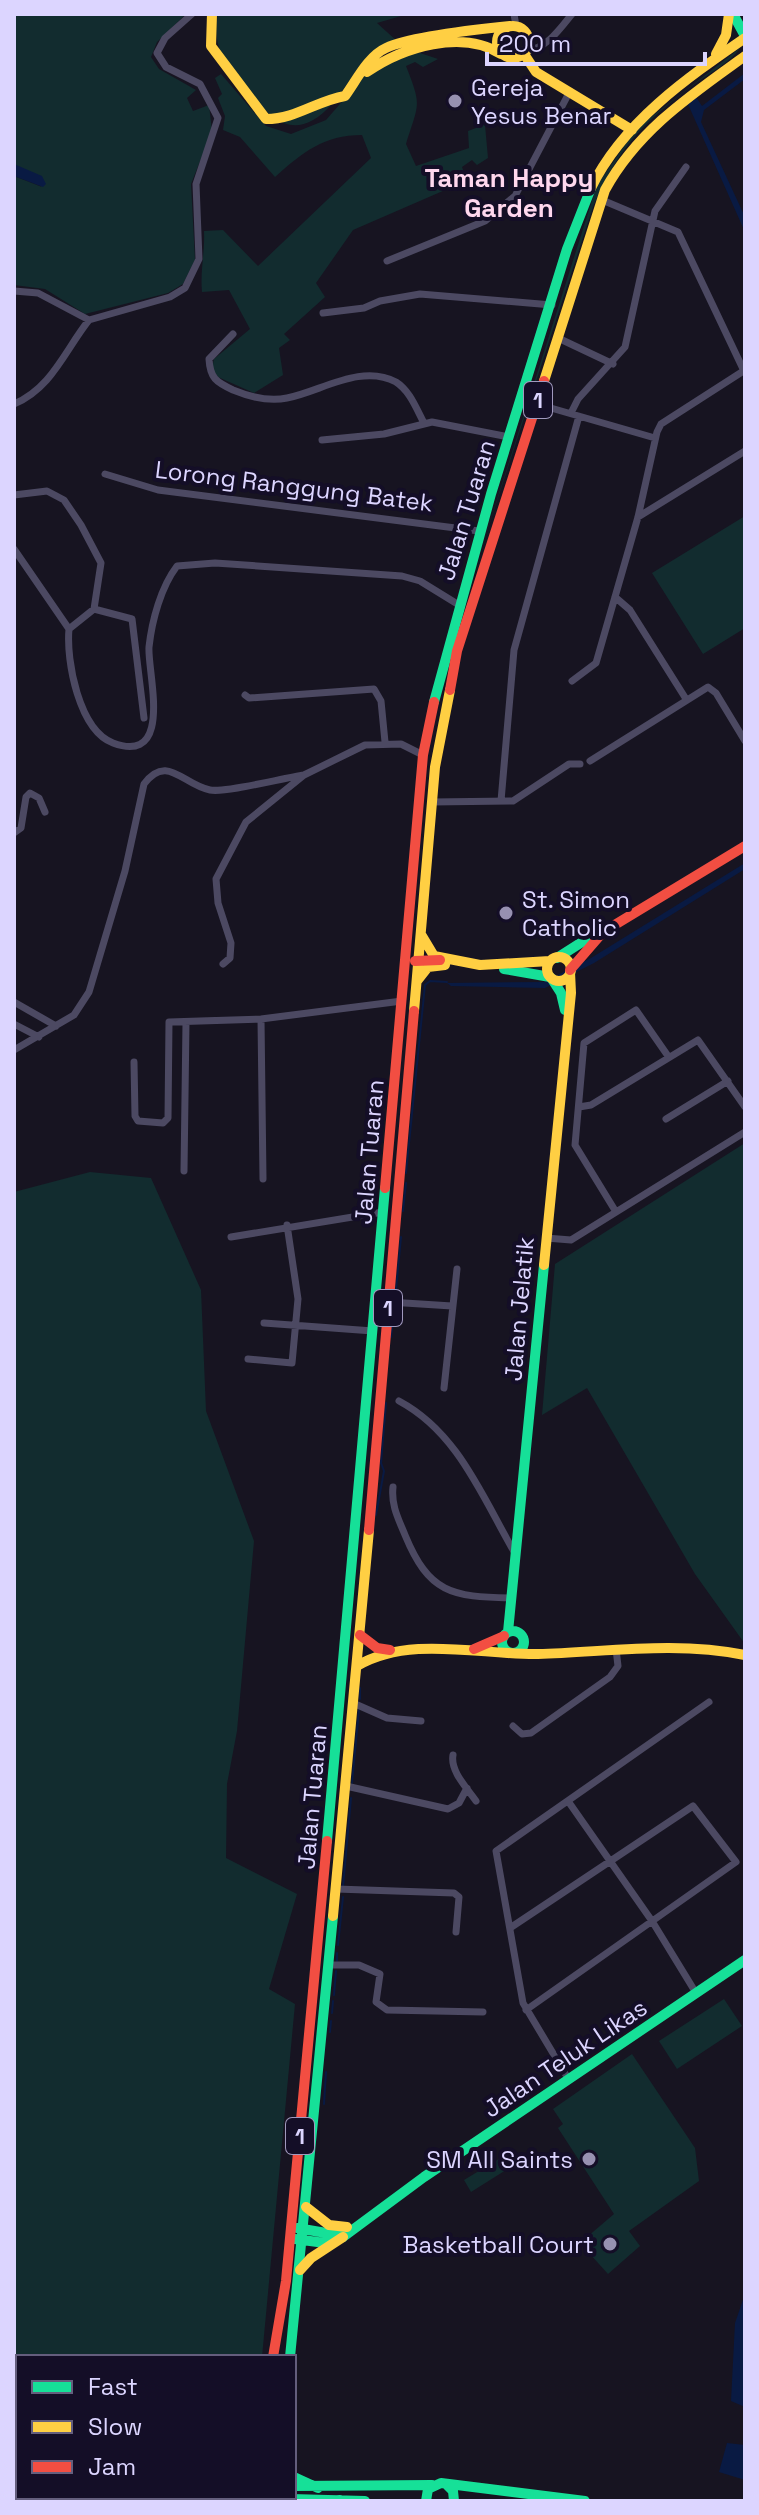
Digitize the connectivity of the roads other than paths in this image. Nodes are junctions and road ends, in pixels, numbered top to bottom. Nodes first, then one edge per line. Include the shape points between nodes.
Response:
1 (192, 14) edge
2 (212, 14) edge
3 (514, 14) edge
4 (572, 14) edge
5 (731, 14) edge
6 (513, 26) junction
7 (745, 37) edge
8 (394, 51) junction
9 (525, 52) junction
10 (501, 54) junction
11 (745, 59) edge
12 (692, 77) junction
13 (570, 91) junction
14 (632, 130) junction
15 (618, 163) junction
16 (686, 167) dead end
17 (602, 200) junction
18 (652, 219) junction
19 (387, 261) dead end
20 (14, 291) edge
21 (552, 305) junction
22 (323, 313) dead end
23 (89, 320) junction
24 (233, 334) dead end
25 (558, 338) junction
26 (613, 364) junction
27 (745, 371) edge
28 (14, 404) edge
29 (537, 404) junction
30 (575, 415) junction
31 (424, 423) junction
32 (509, 437) junction
33 (655, 438) junction
34 (322, 440) dead end
35 (745, 451) edge
36 (105, 474) dead end
37 (14, 495) edge
38 (503, 515) junction
39 (638, 517) junction
40 (479, 531) junction
41 (14, 549) edge
42 (474, 549) junction
43 (615, 597) junction
44 (459, 605) junction
45 (94, 609) junction
46 (69, 629) junction
47 (572, 681) dead end
48 (245, 695) dead end
49 (686, 699) junction
50 (144, 718) dead end
51 (745, 741) edge
52 (385, 742) junction
53 (423, 755) junction
54 (590, 761) dead end
55 (580, 764) dead end
56 (304, 775) junction
57 (501, 801) junction
58 (432, 802) junction
59 (45, 812) dead end
60 (14, 833) edge
61 (745, 846) edge
62 (603, 932) junction
63 (422, 936) junction
64 (420, 959) junction
65 (554, 959) junction
66 (440, 960) junction
67 (223, 964) dead end
68 (570, 971) junction
69 (551, 978) junction
70 (417, 981) junction
71 (402, 1001) junction
72 (14, 1002) edge
73 (261, 1019) junction
74 (566, 1020) junction
75 (186, 1022) junction
76 (14, 1024) edge
77 (56, 1026) junction
78 (39, 1037) junction
79 (399, 1039) junction
80 (14, 1050) edge
81 (668, 1056) junction
82 (134, 1062) dead end
83 (728, 1081) junction
84 (579, 1107) junction
85 (745, 1107) edge
86 (666, 1119) dead end
87 (745, 1132) edge
88 (184, 1171) dead end
89 (263, 1179) dead end
90 (384, 1212) junction
91 (616, 1212) junction
92 (287, 1225) junction
93 (231, 1237) dead end
94 (546, 1238) junction
95 (457, 1269) dead end
96 (389, 1303) junction
97 (452, 1306) junction
98 (264, 1323) dead end
99 (294, 1325) junction
100 (373, 1331) junction
101 (372, 1344) junction
102 (248, 1359) dead end
103 (444, 1388) dead end
104 (399, 1401) dead end
105 (393, 1487) dead end
106 (516, 1555) junction
107 (512, 1600) junction
108 (513, 1634) junction
109 (360, 1635) junction
110 (616, 1649) junction
111 (468, 1651) junction
112 (550, 1651) junction
113 (404, 1652) junction
114 (513, 1654) junction
115 (745, 1655) edge
116 (344, 1665) junction
117 (357, 1666) junction
118 (709, 1702) dead end
119 (353, 1703) junction
120 (421, 1721) dead end
121 (513, 1726) dead end
122 (453, 1755) dead end
123 (349, 1787) junction
124 (467, 1788) junction
125 (476, 1801) dead end
126 (568, 1801) junction
127 (611, 1862) junction
128 (336, 1889) junction
129 (652, 1921) junction
130 (510, 1928) junction
131 (456, 1932) dead end
132 (745, 1960) edge
133 (329, 1965) junction
134 (696, 1993) junction
135 (526, 2010) junction
136 (483, 2012) dead end
137 (309, 2047) junction
138 (321, 2048) junction
139 (569, 2080) junction
140 (306, 2207) junction
141 (291, 2226) junction
142 (345, 2232) junction
143 (304, 2235) junction
144 (290, 2238) junction
145 (300, 2270) junction
146 (273, 2355) edge
147 (290, 2355) edge
148 (296, 2478) edge
149 (440, 2484) junction
150 (296, 2486) edge
151 (318, 2488) junction
152 (249, 2499) edge
153 (268, 2499) edge
154 (340, 2500) edge
155 (327, 2501) edge
156 (365, 2501) edge
157 (426, 2501) edge
158 (454, 2501) edge
159 (585, 2501) edge

1 - 23 street via 165,38 157,53 166,67 200,84 218,118 196,184 199,259 185,288 170,297
2 - 8 main road via 211,46 266,119 289,119 321,100 339,100
3 - 6 street
4 - 9 street via 550,40
5 - 7 main road
5 - 12 main road via 722,45
6 - 8 main road
6 - 9 main road via 528,36
6 - 10 main road via 501,31 497,40
7 - 12 main road, Jalan Tuaran / 1
8 - 10 main road via 478,41
9 - 10 main road via 510,58
9 - 13 main road via 536,72
11 - 15 main road, Jalan Tuaran / 1 via 638,138
12 - 14 main road, Jalan Tuaran / 1
13 - 14 main road
13 - 19 street via 515,196 485,221
14 - 15 main road
14 - 21 main road, Jalan Tuaran / 1 via 588,195
15 - 17 main road, Jalan Tuaran / 1
16 - 18 street
17 - 18 street
17 - 25 main road, Jalan Tuaran / 1
18 - 26 street via 628,341
18 - 27 street via 678,232
20 - 23 street via 38,293
21 - 22 street via 420,294
21 - 32 main road, Jalan Tuaran / 1
23 - 28 street via 45,385
24 - 31 street via 209,359 216,382 270,400 340,380 386,378 407,392
25 - 26 street
25 - 29 main road, Jalan Tuaran / 1
26 - 30 street via 578,399
27 - 33 street via 661,424
29 - 30 street
29 - 38 main road, Jalan Tuaran / 1
30 - 33 street
30 - 57 street via 514,650
31 - 32 street
31 - 34 street via 384,434
32 - 40 main road, Jalan Tuaran / 1
33 - 39 street
35 - 39 street
36 - 40 street, Lorong Ranggung Batek via 158,490
37 - 45 street via 47,491 64,500 101,563
38 - 42 main road via 494,517 481,554
38 - 58 main road, Jalan Tuaran / 1 via 453,665
39 - 43 street
40 - 42 main road, Jalan Tuaran / 1
41 - 46 street
42 - 44 main road, Jalan Tuaran / 1
43 - 47 street via 596,663
43 - 49 street via 630,610
44 - 46 street via 402,576 215,563 177,566 163,593 149,648 156,722 132,745 104,738 83,708 72,675
44 - 53 main road, Jalan Tuaran / 1
45 - 46 street
45 - 50 street via 132,619
48 - 52 street via 374,689 381,701
49 - 51 street via 710,689
49 - 54 street
52 - 53 street
52 - 56 street via 365,745
53 - 71 main road, Jalan Tuaran / 1
55 - 57 street via 569,764 516,799
56 - 67 street via 246,822 216,879 231,943 230,958
56 - 77 street via 213,791 178,774 153,772 144,784 89,992 74,1015
57 - 58 street
58 - 63 main road, Jalan Tuaran / 1
59 - 60 street via 30,793 21,828
61 - 62 main road
62 - 65 main road
62 - 68 main road
63 - 64 main road, Jalan Tuaran / 1
63 - 66 main road via 428,951
64 - 66 main road
64 - 70 main road, Jalan Tuaran / 1
64 - 79 main road via 410,968
65 - 66 main road via 516,964
65 - 68 main road via 567,961
65 - 69 main road via 547,971
68 - 69 main road via 563,980
68 - 74 main road, Jalan Jelatik
69 - 70 main road via 439,965 424,970
69 - 74 main road, Jalan Jelatik via 561,993
70 - 96 main road, Jalan Tuaran / 1
71 - 73 street
71 - 79 main road, Jalan Tuaran / 1
72 - 77 street
73 - 75 street
73 - 89 street
74 - 94 main road, Jalan Jelatik
75 - 82 street via 169,1022 167,1122 138,1121 135,1116
75 - 88 street
76 - 78 street
77 - 78 street
78 - 80 street
79 - 90 main road, Jalan Tuaran / 1
81 - 83 street via 698,1040
81 - 84 street via 591,1105
81 - 84 street via 636,1010 621,1017 584,1043
83 - 85 street
83 - 86 street
84 - 91 street via 577,1151
87 - 91 street
90 - 92 street
90 - 100 main road, Jalan Tuaran / 1
91 - 94 street via 571,1240
92 - 93 street
92 - 99 street via 298,1299
94 - 106 main road, Jalan Jelatik
95 - 97 street
96 - 97 street
96 - 101 main road via 379,1338
96 - 109 main road, Jalan Tuaran / 1
97 - 103 street
98 - 99 street
99 - 100 street
99 - 102 street via 290,1365
100 - 101 main road, Jalan Tuaran / 1
101 - 116 main road, Jalan Tuaran / 1
104 - 106 street via 446,1437
105 - 107 street via 395,1509 429,1579 454,1591
106 - 107 main road, Jalan Jelatik
107 - 108 main road, Jalan Jelatik
108 - 111 main road
108 - 112 main road
108 - 114 main road, Jalan Jelatik via 504,1649
108 - 114 main road via 524,1646
109 - 113 main road via 377,1648
109 - 116 main road via 350,1641
109 - 117 main road, Jalan Tuaran / 1
110 - 112 main road
110 - 115 main road via 686,1645
110 - 121 street via 618,1666 610,1677 531,1733 522,1734
111 - 113 main road
111 - 114 main road
112 - 114 main road
113 - 117 main road via 366,1659
116 - 137 main road, Jalan Tuaran / 1
117 - 119 main road, Jalan Tuaran / 1
118 - 126 street
119 - 120 street via 387,1718
119 - 123 main road, Jalan Tuaran / 1
122 - 124 street via 452,1763
123 - 124 street via 448,1809 459,1803
123 - 128 main road, Jalan Tuaran / 1
124 - 125 street
126 - 127 street
126 - 130 street via 496,1851
127 - 129 street
127 - 129 street via 696,1805 735,1859 734,1865
127 - 130 street
128 - 131 street via 454,1893 459,1897
128 - 133 main road, Jalan Tuaran / 1
129 - 134 street
129 - 135 street
130 - 135 street
132 - 134 main road, Jalan Teluk Likas
133 - 136 street via 359,1965 380,1974 376,2002 387,2010
133 - 138 main road, Jalan Tuaran / 1
134 - 139 main road, Jalan Teluk Likas
135 - 139 street
137 - 138 main road
137 - 141 main road, Jalan Tuaran / 1
138 - 140 main road, Jalan Tuaran / 1
139 - 142 main road, Jalan Teluk Likas
140 - 142 main road via 325,2225
140 - 143 main road, Jalan Tuaran / 1
141 - 143 main road
141 - 144 main road, Jalan Tuaran / 1
142 - 143 main road via 325,2243
142 - 145 main road, Jalan Teluk Likas
143 - 144 main road
143 - 145 main road, Jalan Tuaran / 1
144 - 146 main road, Jalan Tuaran / 1
145 - 147 main road, Jalan Tuaran / 1
148 - 151 main road
149 - 151 main road
149 - 157 main road via 428,2489
149 - 158 main road via 453,2491
149 - 159 main road
150 - 151 main road
152 - 153 main road
153 - 154 main road
154 - 155 main road
154 - 156 main road

